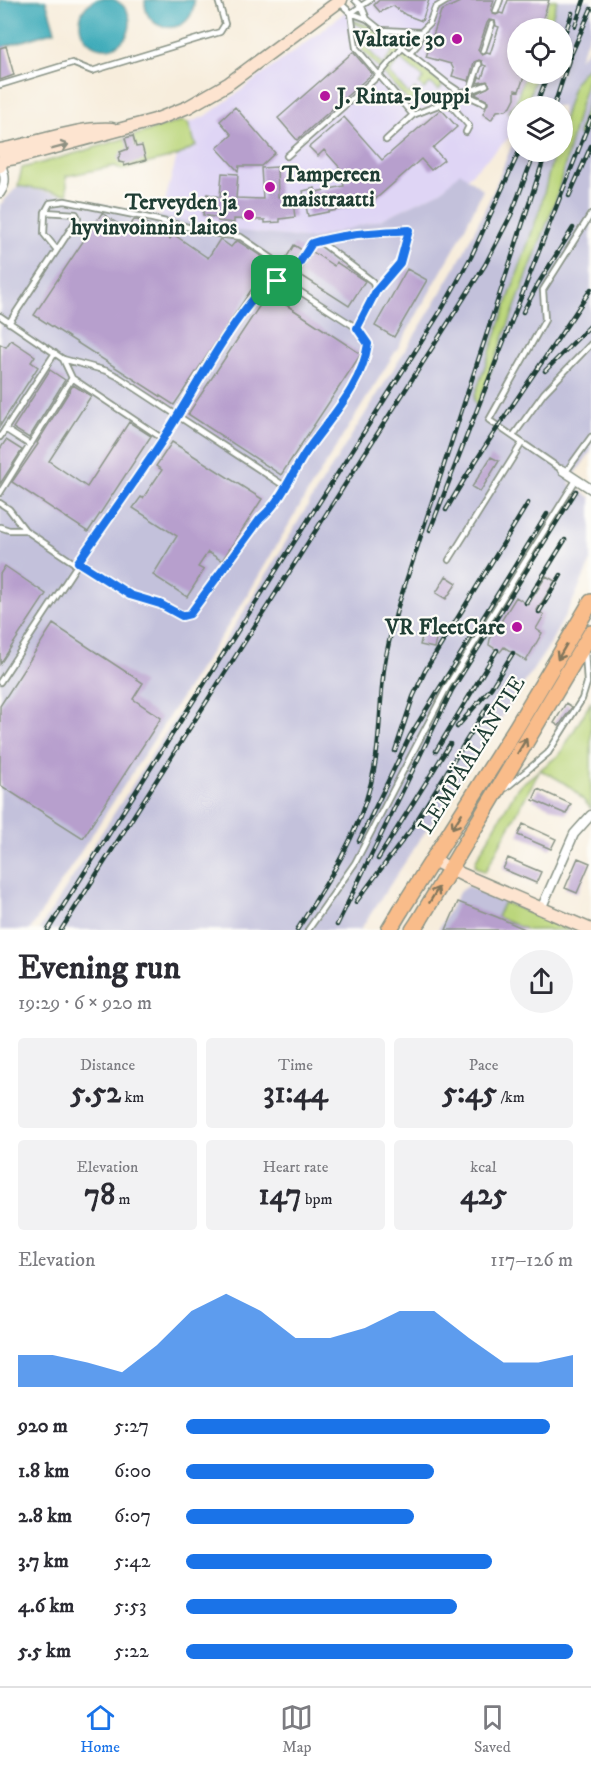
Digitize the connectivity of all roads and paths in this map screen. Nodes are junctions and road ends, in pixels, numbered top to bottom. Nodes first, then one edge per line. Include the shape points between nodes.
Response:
1 (218, 0) edge
2 (339, 0) edge
3 (355, 0) edge
4 (370, 0) edge
5 (448, 0) edge
6 (500, 0) edge
7 (362, 7) junction
8 (496, 11) dead end
9 (351, 13) junction
10 (367, 19) junction
11 (492, 24) dead end
12 (381, 30) junction
13 (421, 32) junction
14 (403, 47) junction
15 (483, 51) dead end
16 (410, 53) junction
17 (479, 64) dead end
18 (378, 76) junction
19 (486, 85) dead end
20 (0, 86) edge
21 (470, 91) junction
22 (460, 92) junction
23 (484, 103) dead end
24 (413, 115) junction
25 (466, 132) dead end
26 (386, 140) dead end
27 (287, 156) dead end
28 (1, 158) edge
29 (0, 192) edge
30 (45, 212) junction
31 (591, 214) edge
32 (319, 241) junction
33 (57, 250) junction
34 (277, 281) junction
35 (285, 282) junction
36 (376, 291) junction
37 (0, 316) edge
38 (9, 323) junction
39 (357, 328) junction
40 (591, 344) edge
41 (55, 353) junction
42 (63, 359) junction
43 (72, 378) junction
44 (177, 415) junction
45 (5, 429) junction
46 (513, 436) junction
47 (0, 437) edge
48 (591, 437) edge
49 (163, 439) junction
50 (522, 442) junction
51 (30, 445) junction
52 (564, 472) junction
53 (576, 480) junction
54 (286, 487) junction
55 (591, 489) edge
56 (0, 493) edge
57 (0, 503) edge
58 (0, 528) edge
59 (25, 531) junction
60 (449, 560) dead end
61 (77, 563) junction
62 (591, 602) edge
63 (589, 637) edge
64 (0, 682) edge
65 (484, 810) junction
66 (591, 814) edge
67 (433, 860) junction
68 (450, 868) junction
69 (541, 909) junction
70 (416, 926) edge
71 (308, 930) edge
72 (389, 930) edge
73 (591, 930) edge

1 - 20 lane via 225,24 220,32 92,71 72,63
2 - 9 lane
2 - 28 main road via 209,97 180,111 15,158
3 - 7 lane
4 - 7 lane
5 - 13 lane via 435,8
6 - 8 lane
7 - 9 lane
7 - 10 lane
9 - 10 lane
9 - 18 lane via 356,48
10 - 12 lane
11 - 15 lane
12 - 13 lane
12 - 14 lane
13 - 16 lane
14 - 16 lane
14 - 18 lane
16 - 22 lane
17 - 21 lane
18 - 24 lane
18 - 27 lane
19 - 21 lane
21 - 22 lane
22 - 23 lane
24 - 25 lane via 441,104 451,105 469,126
24 - 26 lane
28 - 29 street via 5,187
30 - 33 lane via 44,234
30 - 33 lane via 76,214 78,218
30 - 34 lane via 50,203 65,201 242,237 273,259
31 - 46 lane via 543,290 545,320 489,420
32 - 35 lane via 306,249
32 - 36 lane via 372,281
32 - 36 lane via 367,232 409,230 400,263
33 - 38 lane
34 - 35 lane
34 - 44 lane via 267,283 242,313
35 - 39 lane
36 - 39 lane
37 - 38 lane
38 - 41 lane
39 - 54 lane via 368,344 365,364
40 - 46 lane via 544,393
41 - 42 lane
41 - 45 lane
42 - 43 lane
42 - 44 lane via 107,371
43 - 49 lane
43 - 51 lane
44 - 49 lane
44 - 54 lane
45 - 47 lane
45 - 51 lane
46 - 50 lane
48 - 52 lane
49 - 61 lane
50 - 52 lane
50 - 60 lane
51 - 56 lane
52 - 53 street
53 - 55 street
53 - 71 lane via 447,687 360,855
54 - 61 lane via 190,614 182,616 130,595
57 - 59 lane
58 - 59 lane
59 - 61 lane
61 - 64 lane
62 -> 67 highway, LEMPÄÄLÄNTIE
65 -> 63 highway, LEMPÄÄLÄNTIE
63 - 65 lane via 587,683 582,699 548,753
65 - 68 highway, LEMPÄÄLÄNTIE
66 - 69 street via 574,834
67 - 68 main road
67 - 72 highway, LEMPÄÄLÄNTIE
68 - 69 main road
70 -> 68 highway, LEMPÄÄLÄNTIE
69 - 73 main road

